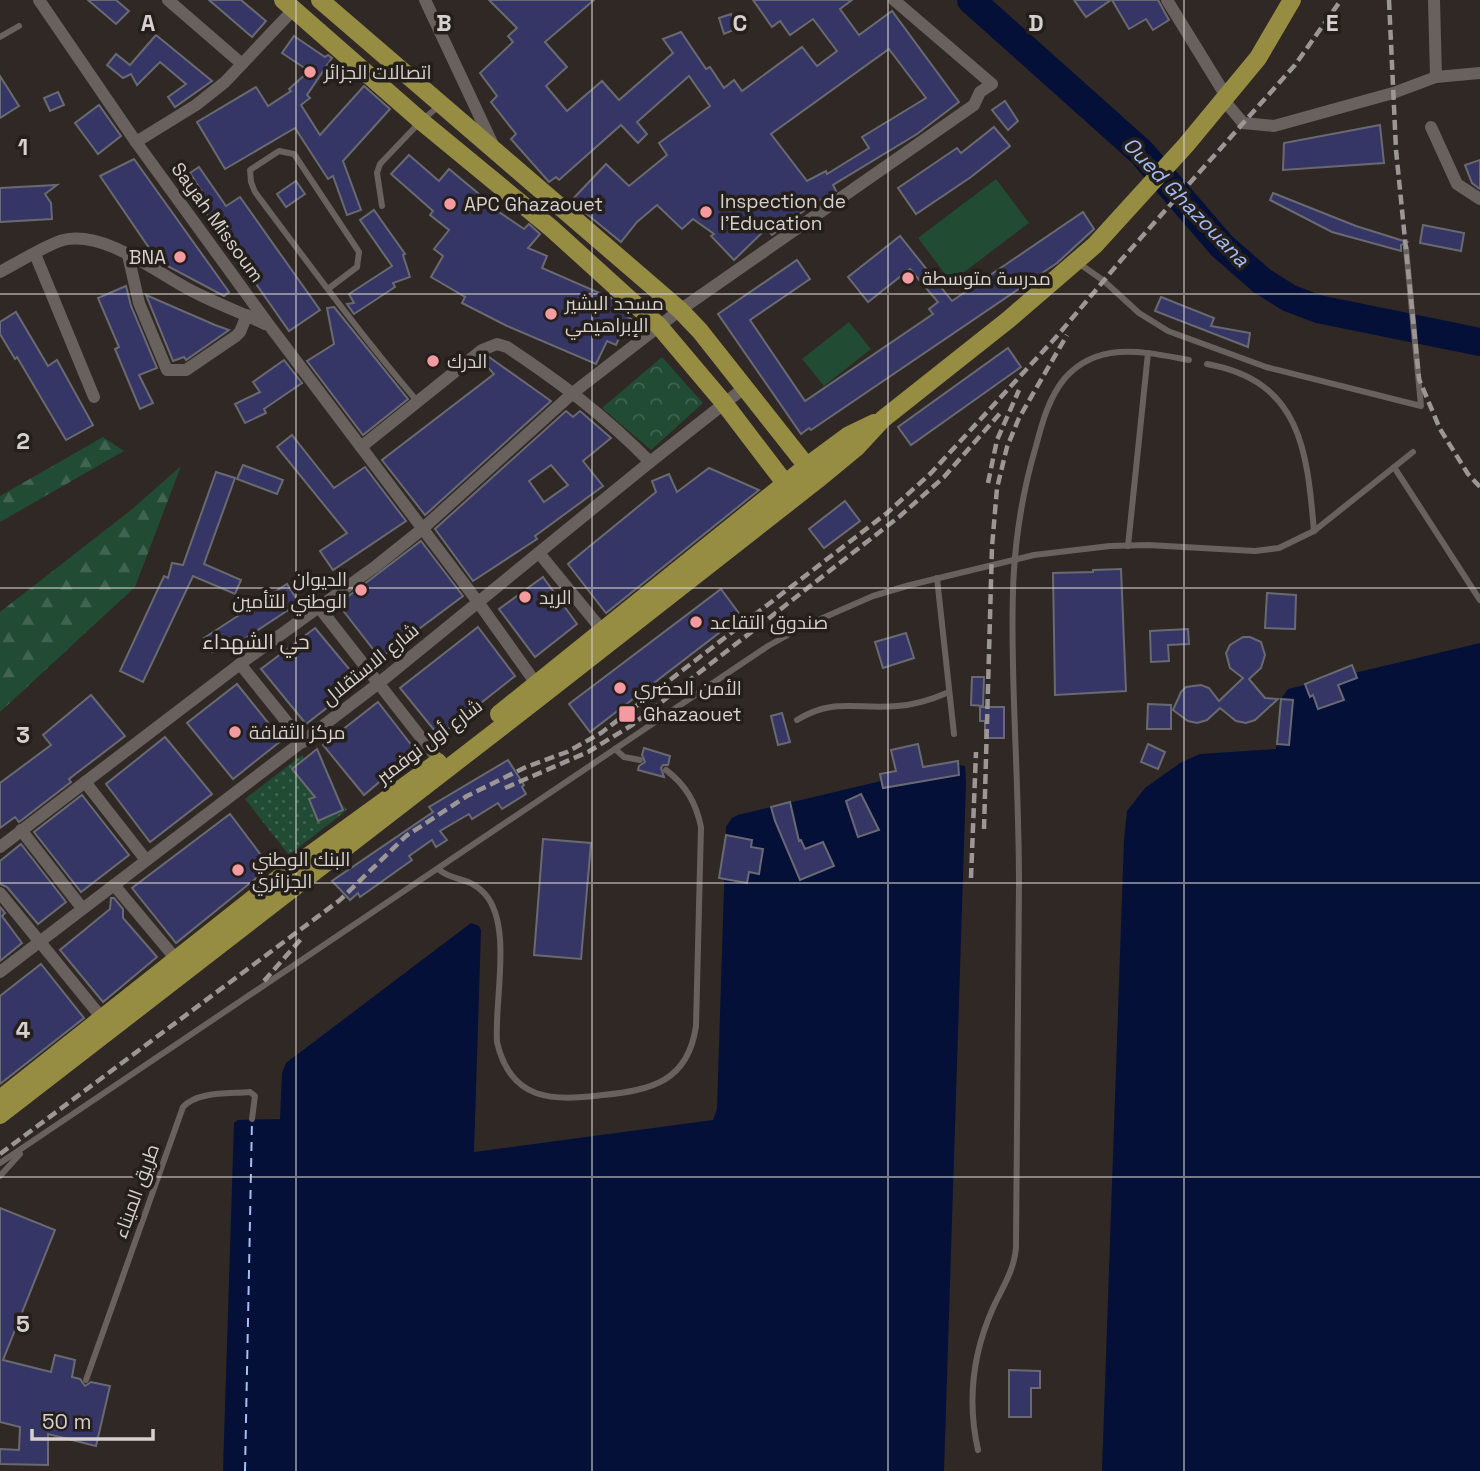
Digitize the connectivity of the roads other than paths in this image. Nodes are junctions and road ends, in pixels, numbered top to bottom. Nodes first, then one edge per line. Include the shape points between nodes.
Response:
1 (39, 0) edge
2 (168, 0) edge
3 (320, 0) edge
4 (425, 0) edge
5 (894, 0) edge
6 (1167, 0) edge
7 (1292, 0) edge
8 (1434, 0) edge
9 (288, 5) edge
10 (19, 26) dead end
11 (0, 37) edge
12 (242, 64) junction
13 (1480, 73) edge
14 (1436, 77) junction
15 (1225, 98) junction
16 (440, 105) junction
17 (421, 121) junction
18 (1431, 127) dead end
19 (136, 142) junction
20 (497, 154) junction
21 (1480, 199) edge
22 (382, 206) dead end
23 (1406, 248) dead end
24 (35, 254) junction
25 (128, 255) junction
26 (1077, 262) junction
27 (0, 272) edge
28 (328, 289) junction
29 (680, 310) junction
30 (247, 315) junction
31 (269, 325) junction
32 (659, 326) junction
33 (1148, 353) junction
34 (1189, 360) dead end
35 (1207, 364) dead end
36 (744, 388) junction
37 (574, 392) junction
38 (94, 397) dead end
39 (418, 402) junction
40 (724, 403) junction
41 (361, 447) junction
42 (1413, 452) dead end
43 (650, 462) junction
44 (1394, 467) junction
45 (812, 473) junction
46 (790, 490) junction
47 (421, 530) junction
48 (1314, 531) junction
49 (1128, 546) junction
50 (539, 553) junction
51 (1013, 560) junction
52 (937, 578) junction
53 (1480, 600) edge
54 (478, 602) junction
55 (317, 606) junction
56 (602, 630) junction
57 (240, 664) junction
58 (379, 683) junction
59 (540, 689) junction
60 (949, 692) junction
61 (797, 720) dead end
62 (954, 734) dead end
63 (303, 742) junction
64 (615, 749) junction
65 (640, 760) dead end
66 (443, 766) junction
67 (666, 770) dead end
68 (85, 782) junction
69 (21, 830) junction
70 (0, 847) edge
71 (146, 860) junction
72 (438, 869) junction
73 (114, 885) junction
74 (0, 893) edge
75 (82, 908) junction
76 (39, 941) junction
77 (181, 965) junction
78 (0, 972) edge
79 (106, 1024) junction
80 (1, 1108) edge
81 (252, 1119) dead end
82 (26, 1147) junction
83 (0, 1163) edge
84 (0, 1176) edge
85 (86, 1380) dead end
86 (978, 1450) dead end

1 - 19 street, Sayah Missoum
2 - 12 street
3 - 16 main road
4 - 20 street
5 - 29 street via 992,84 979,92 974,105
6 - 15 street
7 - 15 main road via 1258,58
8 - 14 street
9 - 12 street
9 - 17 main road
10 - 11 lane
12 - 19 street via 196,104
13 - 14 street
14 - 15 street via 1274,126 1243,123
15 - 26 main road
16 - 17 lane
16 - 20 main road
17 - 22 lane via 380,164
17 - 32 main road via 551,228
18 - 21 street via 1457,184
19 - 31 street, Sayah Missoum
20 - 29 main road
23 - 26 lane via 1421,405 1253,363 1168,331
24 - 25 street via 63,240 86,240
24 - 27 street
24 - 38 street
25 - 30 street via 197,294
25 - 30 street via 139,303 167,370 186,370 236,336
26 - 45 main road via 883,419 857,447
28 - 28 lane via 251,182 250,170 279,151 294,155 359,252 357,267
28 - 39 lane
29 - 32 street
29 - 36 main road
30 - 31 street
31 - 41 street, Sayah Missoum
32 - 37 street
32 - 40 main road
33 - 34 lane
33 - 49 lane
33 - 51 lane via 1115,351 1093,358 1072,371 1056,391 1030,464
35 - 48 lane via 1253,379 1274,395 1291,417 1302,442
36 - 40 street, شارع الاستقلال
36 - 45 main road
37 - 39 street via 497,344 482,350
37 - 43 street
37 - 47 street
39 - 41 street
40 - 43 street, شارع الاستقلال
40 - 46 main road
41 - 47 street, Sayah Missoum
42 - 44 lane
43 - 50 street, شارع الاستقلال
44 - 48 lane
44 - 53 lane
45 - 46 main road
46 - 56 main road, شارع أول نوفمبر
46 - 59 main road, شارع أول نوفمبر
47 - 54 street, Sayah Missoum
47 - 55 street
48 - 49 lane via 1267,550
49 - 51 lane via 1071,549
50 - 54 street, شارع الاستقلال
50 - 56 street
51 - 52 lane
51 - 86 lane via 1011,627 1019,827 1016,1248 1013,1268 976,1354 971,1401
52 - 60 lane
52 - 64 lane via 873,596 802,627
54 - 58 street, شارع الاستقلال
54 - 59 street, Sayah Missoum
55 - 57 street
55 - 58 street
56 - 59 main road, شارع أول نوفمبر
57 - 63 street
57 - 68 street
58 - 63 street, شارع الاستقلال
58 - 66 street
59 - 66 main road, شارع أول نوفمبر
60 - 61 lane via 899,706 836,705
60 - 62 lane
63 - 71 street, شارع الاستقلال
64 - 65 lane via 624,757
64 - 72 lane
66 - 77 main road, شارع أول نوفمبر
67 - 72 lane via 692,798 701,827 696,1026 685,1059 671,1076 653,1087 562,1099 539,1095 519,1083 504,1065 497,1042 500,937 492,903 477,886
68 - 69 street
68 - 71 street
69 - 70 street
69 - 75 street
71 - 73 street, شارع الاستقلال
72 - 82 lane
73 - 75 street, شارع الاستقلال
73 - 77 street
74 - 76 street
75 - 76 street, شارع الاستقلال
76 - 78 street, شارع الاستقلال
76 - 79 street
77 - 79 main road, شارع أول نوفمبر
79 - 80 main road, شارع أول نوفمبر
81 - 85 lane, طريق الميناء via 255,1096 250,1092 200,1097 183,1107
82 - 83 lane
82 - 84 lane

